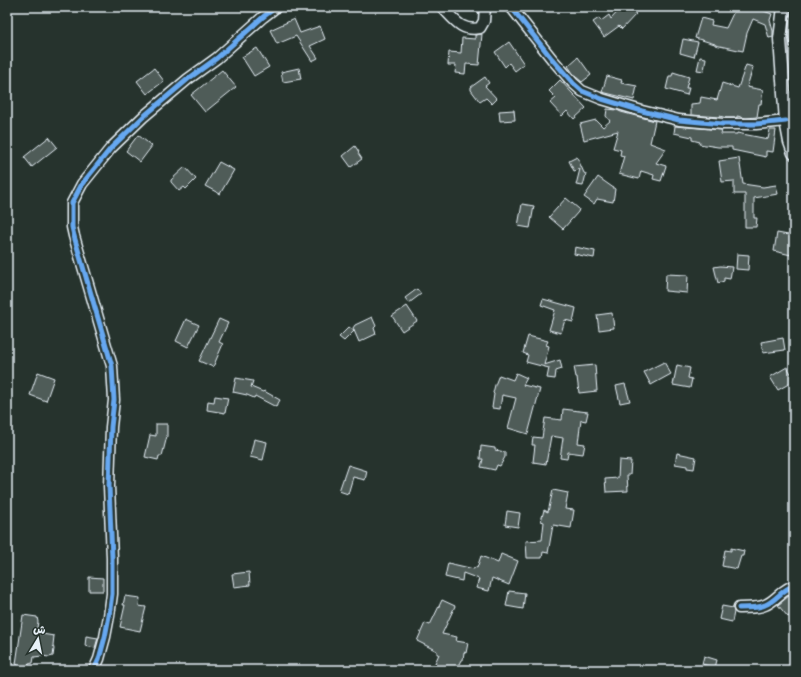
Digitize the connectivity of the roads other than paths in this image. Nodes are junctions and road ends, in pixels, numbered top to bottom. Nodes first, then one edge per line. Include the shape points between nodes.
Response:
1 (276, 7) edge
2 (442, 7) edge
3 (485, 7) edge
4 (511, 7) edge
5 (784, 7) edge
6 (786, 121) junction
7 (794, 153) edge
8 (794, 586) edge
9 (739, 608) dead end
10 (94, 670) edge

1 - 10 street via 143,117 111,148 82,184 72,203 74,236 112,366 114,400 109,486 112,594 105,637
2 - 3 street via 459,24 472,30 480,28 484,22
4 - 6 street via 552,59 582,91 679,120 723,124
5 - 6 main road via 780,39
6 - 7 main road
8 - 9 street via 764,606

